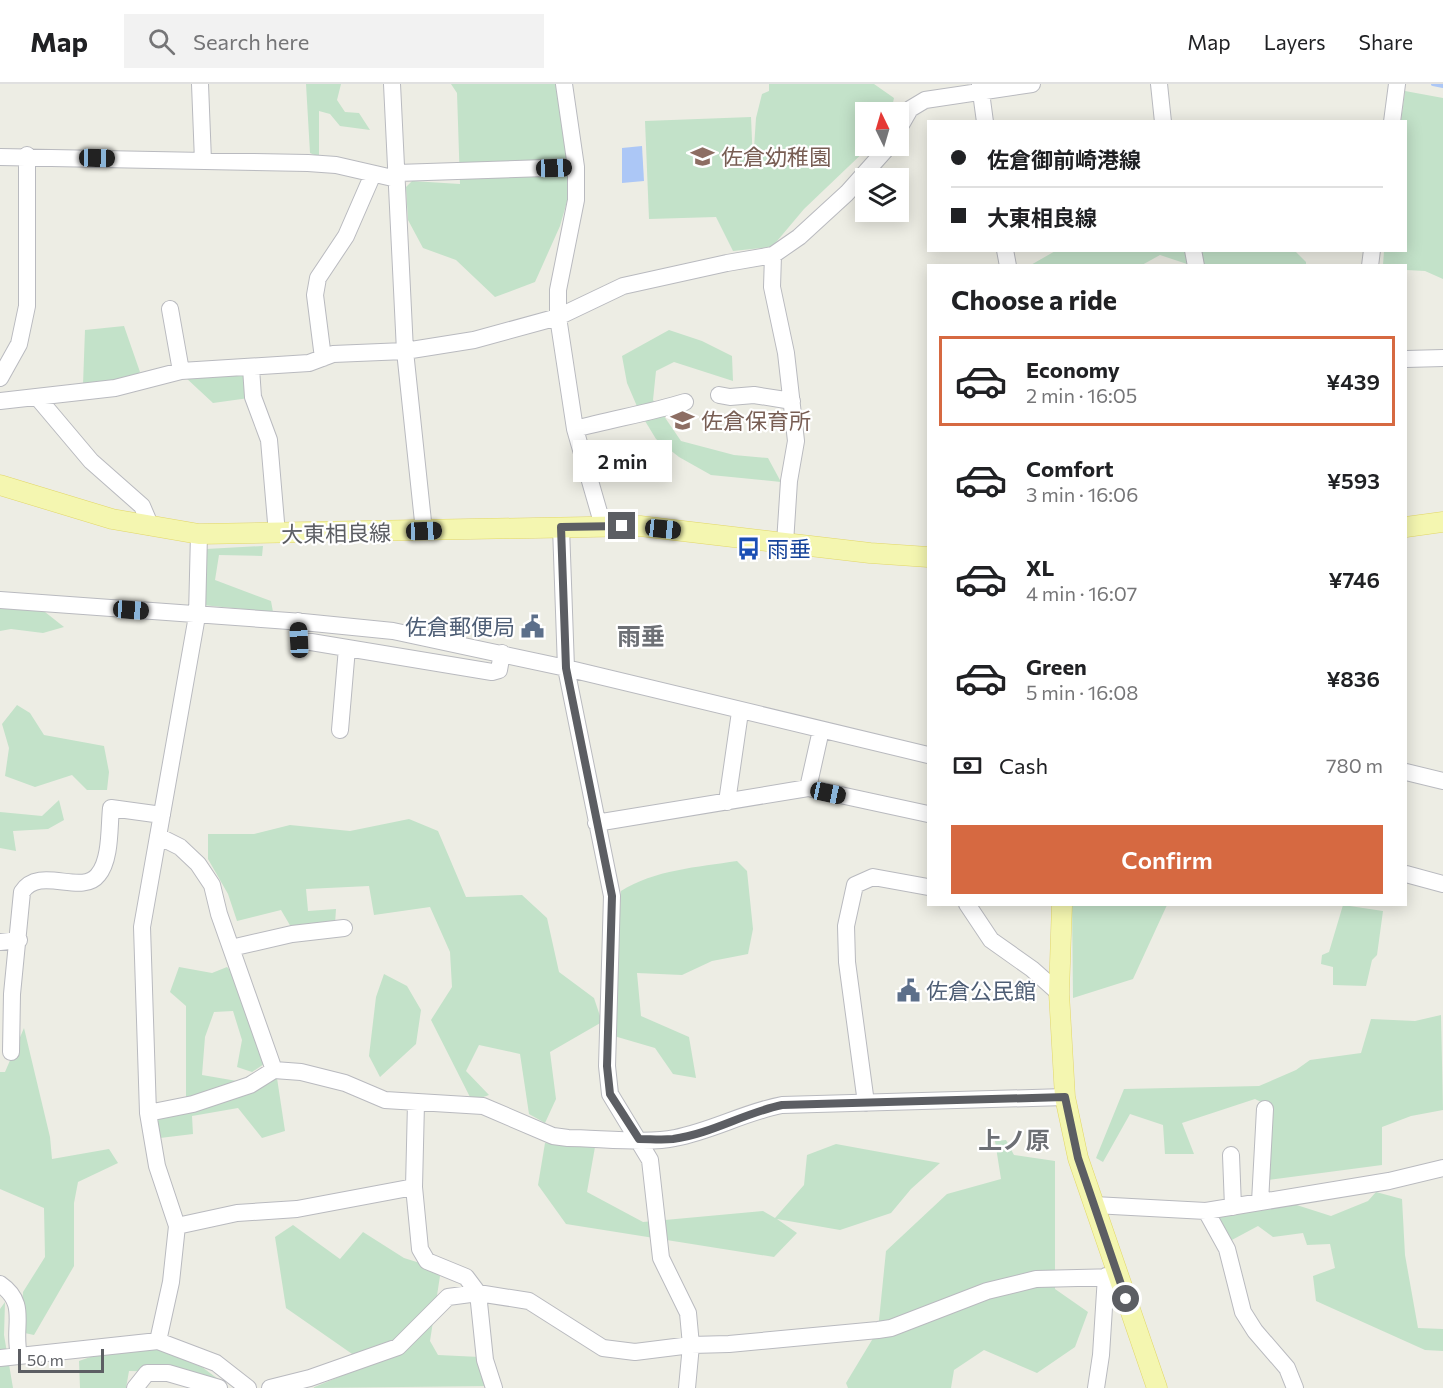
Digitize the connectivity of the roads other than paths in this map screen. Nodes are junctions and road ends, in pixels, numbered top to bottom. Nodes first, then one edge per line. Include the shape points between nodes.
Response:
1 (200, 84) edge
2 (392, 84) edge
3 (564, 84) edge
4 (1032, 84) edge
5 (1159, 84) edge
6 (1397, 84) edge
7 (980, 89) edge
8 (909, 111) edge
9 (985, 120) edge
10 (1163, 120) edge
11 (1392, 120) edge
12 (27, 155) junction
13 (880, 156) edge
14 (0, 157) edge
15 (203, 160) junction
16 (576, 167) junction
17 (374, 174) junction
18 (397, 176) junction
19 (773, 255) junction
20 (170, 309) dead end
21 (558, 317) junction
22 (405, 351) junction
23 (323, 358) junction
24 (1443, 358) edge
25 (1407, 359) edge
26 (251, 368) junction
27 (181, 371) junction
28 (0, 378) edge
29 (719, 394) dead end
30 (37, 397) junction
31 (792, 401) junction
32 (0, 402) edge
33 (685, 402) dead end
34 (575, 429) junction
35 (0, 485) edge
36 (1443, 522) edge
37 (603, 526) junction
38 (151, 527) junction
39 (561, 527) junction
40 (1407, 527) edge
41 (424, 531) junction
42 (200, 534) junction
43 (276, 534) junction
44 (785, 543) junction
45 (927, 557) edge
46 (0, 600) edge
47 (197, 616) junction
48 (298, 621) junction
49 (347, 648) junction
50 (501, 653) junction
51 (566, 668) junction
52 (740, 712) junction
53 (340, 730) dead end
54 (821, 730) junction
55 (927, 755) edge
56 (1407, 772) edge
57 (1443, 781) edge
58 (808, 788) junction
59 (727, 802) junction
60 (162, 814) junction
61 (927, 814) edge
62 (596, 823) junction
63 (158, 836) junction
64 (1407, 874) edge
65 (1443, 884) edge
66 (927, 887) edge
67 (968, 906) edge
68 (1062, 906) edge
69 (344, 928) dead end
70 (19, 940) junction
71 (0, 942) edge
72 (231, 948) junction
73 (1059, 993) junction
74 (11, 1052) dead end
75 (274, 1070) junction
76 (1065, 1097) junction
77 (416, 1102) junction
78 (866, 1103) junction
79 (1265, 1109) dead end
80 (148, 1113) junction
81 (639, 1139) junction
82 (1231, 1155) dead end
83 (1443, 1168) edge
84 (414, 1187) junction
85 (1260, 1202) junction
86 (1094, 1205) junction
87 (1233, 1207) junction
88 (1206, 1211) junction
89 (177, 1226) junction
90 (1112, 1276) junction
91 (0, 1284) edge
92 (478, 1293) junction
93 (158, 1341) junction
94 (691, 1345) junction
95 (19, 1355) junction
96 (0, 1358) edge
97 (135, 1388) edge
98 (219, 1388) edge
99 (248, 1388) edge
100 (270, 1388) edge
101 (494, 1388) edge
102 (687, 1388) edge
103 (1096, 1388) edge
104 (1157, 1388) edge
105 (1295, 1388) edge

1 - 15 street
2 - 18 street
3 - 16 street
4 - 7 street
5 - 10 street
6 - 11 street
7 - 8 street via 925,100
7 - 9 street
12 - 14 street
12 - 15 street
12 - 28 street via 27,306 19,344
13 - 19 street via 848,193
15 - 17 street via 309,163
16 - 18 street
16 - 21 street via 576,200 558,290
17 - 18 street
17 - 23 street via 346,236 318,278 315,295
18 - 22 street
19 - 21 street via 623,286
19 - 31 street via 772,286
20 - 27 street
21 - 22 street via 474,339
21 - 34 street
22 - 23 street via 333,354
22 - 41 street
23 - 26 street via 309,363
24 - 25 street
26 - 27 street
26 - 43 street via 254,397 269,440
27 - 30 street via 115,388
29 - 31 street
30 - 32 street
30 - 38 street via 91,461 142,506
31 - 44 street via 796,441
33 - 34 street
34 - 37 street
35 - 38 main road, 大東相良線 via 77,511
36 - 40 main road
37 - 39 main road, 大東相良線
37 - 44 main road, 大東相良線 via 640,526
38 - 42 main road, 大東相良線
39 - 41 main road, 大東相良線
39 - 51 street
41 - 43 main road, 大東相良線
42 - 43 main road, 大東相良線
42 - 47 street
44 - 45 main road, 大東相良線
46 - 47 street
47 - 48 street
47 - 60 street
48 - 49 street via 299,640
48 - 50 street via 393,631
49 - 50 street via 492,672 499,670
49 - 53 street
50 - 51 street
51 - 52 street
51 - 62 street
52 - 54 street
52 - 59 street
54 - 55 street
54 - 58 street
56 - 57 street
58 - 59 street
58 - 61 street
59 - 62 street
60 - 63 street
60 - 70 street via 111,808 104,864 98,877 89,882 27,884 22,892
62 - 81 street via 612,896 607,1066 610,1094
63 - 72 street via 180,847 212,885
63 - 80 street via 142,927
64 - 65 street
66 - 78 street via 873,877 855,885 846,926 847,962
67 - 73 street via 991,940
68 - 73 main road
69 - 72 street via 292,934
70 - 71 street
70 - 74 street via 12,994
72 - 75 street
73 - 76 main road
75 - 77 street via 345,1083 386,1100
75 - 80 street via 250,1085 193,1104
76 - 78 street
76 - 86 main road via 1078,1158
77 - 81 street via 483,1106 553,1136
77 - 84 street
78 - 81 street via 782,1105 672,1139
79 - 85 street
80 - 89 street via 158,1166
81 - 94 street via 650,1160 661,1258 688,1313
82 - 87 street
83 - 85 street
84 - 89 street via 297,1209 237,1213
84 - 92 street via 420,1249 427,1261 466,1277
85 - 87 street
86 - 88 street
86 - 90 main road
87 - 88 street
88 - 105 street via 1227,1249 1243,1312 1287,1368
89 - 93 street via 171,1282
90 - 94 street via 1036,1279 878,1330
90 - 103 street
90 - 104 main road
91 - 95 street via 10,1290 19,1305 15,1339
92 - 94 street via 529,1301 603,1348 635,1352
92 - 100 street via 448,1297 398,1347
92 - 101 street via 485,1360
93 - 95 street
93 - 99 street via 216,1364
94 - 102 street
95 - 96 street
97 - 98 street via 147,1373 168,1373

